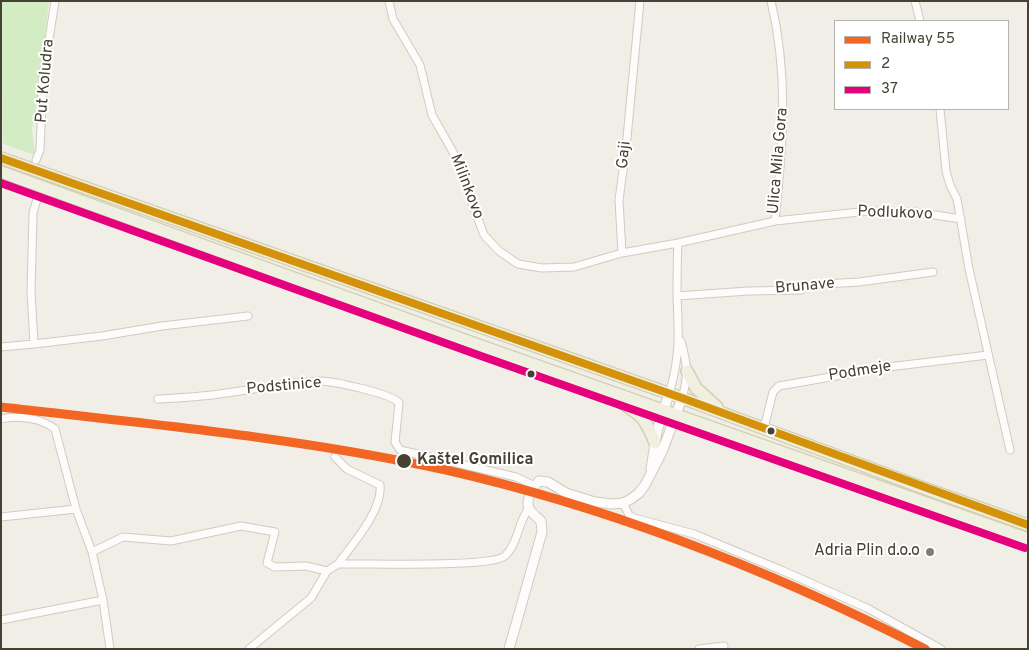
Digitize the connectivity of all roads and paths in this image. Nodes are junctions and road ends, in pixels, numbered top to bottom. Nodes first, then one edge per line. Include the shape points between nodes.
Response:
1 (55, 1) edge
2 (389, 1) edge
3 (640, 1) edge
4 (771, 1) edge
5 (916, 1) edge
6 (920, 20) edge
7 (940, 110) edge
8 (1, 158) edge
9 (36, 160) dead end
10 (1, 172) edge
11 (37, 199) dead end
12 (961, 220) junction
13 (775, 221) junction
14 (678, 243) junction
15 (622, 254) junction
16 (933, 272) dead end
17 (677, 296) junction
18 (248, 316) dead end
19 (680, 335) junction
20 (34, 344) junction
21 (1, 347) edge
22 (988, 355) junction
23 (688, 371) junction
24 (609, 391) junction
25 (669, 394) junction
26 (682, 398) junction
27 (158, 399) dead end
28 (663, 410) junction
29 (676, 415) junction
30 (726, 415) junction
31 (1, 419) edge
32 (764, 428) junction
33 (654, 443) junction
34 (1010, 450) dead end
35 (335, 457) dead end
36 (650, 476) junction
37 (535, 486) junction
38 (623, 503) junction
39 (529, 508) junction
40 (76, 509) junction
41 (1, 517) edge
42 (1028, 525) edge
43 (1028, 539) edge
44 (92, 552) junction
45 (338, 564) junction
46 (326, 571) junction
47 (102, 600) junction
48 (1, 620) edge
49 (724, 646) dead end
50 (110, 649) edge
51 (249, 649) edge
52 (510, 649) edge
53 (699, 649) edge
54 (941, 649) edge

1 - 9 street, Put Koludra via 43,78 40,150
2 - 15 street, Milinkovo via 393,19 420,65 432,115 453,152 484,235 518,264 542,268 574,267
3 - 15 street, Gaji via 619,200
4 - 13 street, Ulica Mila Gora via 784,96
5 - 6 street
7 - 12 street via 946,171 957,198
8 - 25 main road
10 - 24 main road
11 - 20 street via 33,213 30,292
12 - 13 street, Podlukovo via 915,212 869,211
12 - 22 street
13 - 14 street, Ulica Mila Gora
14 - 15 street
14 - 17 street
16 - 17 street, Brunave via 806,285 801,290
17 - 19 street
18 - 20 street
19 - 23 street
19 - 25 street via 677,366
20 - 21 street
22 - 32 street, Podmeje via 779,386 773,392
22 - 34 street
23 - 26 street
23 - 30 main road via 696,388
24 - 28 main road
24 - 33 main road via 614,398 642,416
25 - 26 main road
25 - 28 street
26 - 29 street
26 - 30 main road
27 - 37 street, Podstinice via 321,381 374,392 399,403 395,442 400,450 516,478
28 - 29 main road
28 - 33 street
29 - 36 street
29 - 43 main road
30 - 32 main road
31 - 40 street via 29,418 49,424 54,429
32 - 42 main road
33 - 36 street
35 - 45 street via 347,469 380,485 381,490 358,538
36 - 38 street via 639,493
37 - 38 street via 544,481 579,498
37 - 39 street via 528,501
38 - 54 street via 634,518 694,534 781,570 867,608
39 - 45 street via 512,546 500,559 466,564
39 - 52 street via 541,521 542,532
40 - 41 street
40 - 44 street
44 - 46 street via 123,537 171,541 241,526 274,532 268,563 275,567 306,566
44 - 47 street
45 - 46 street
46 - 51 street via 311,598
47 - 48 street
47 - 50 street
49 - 53 street

